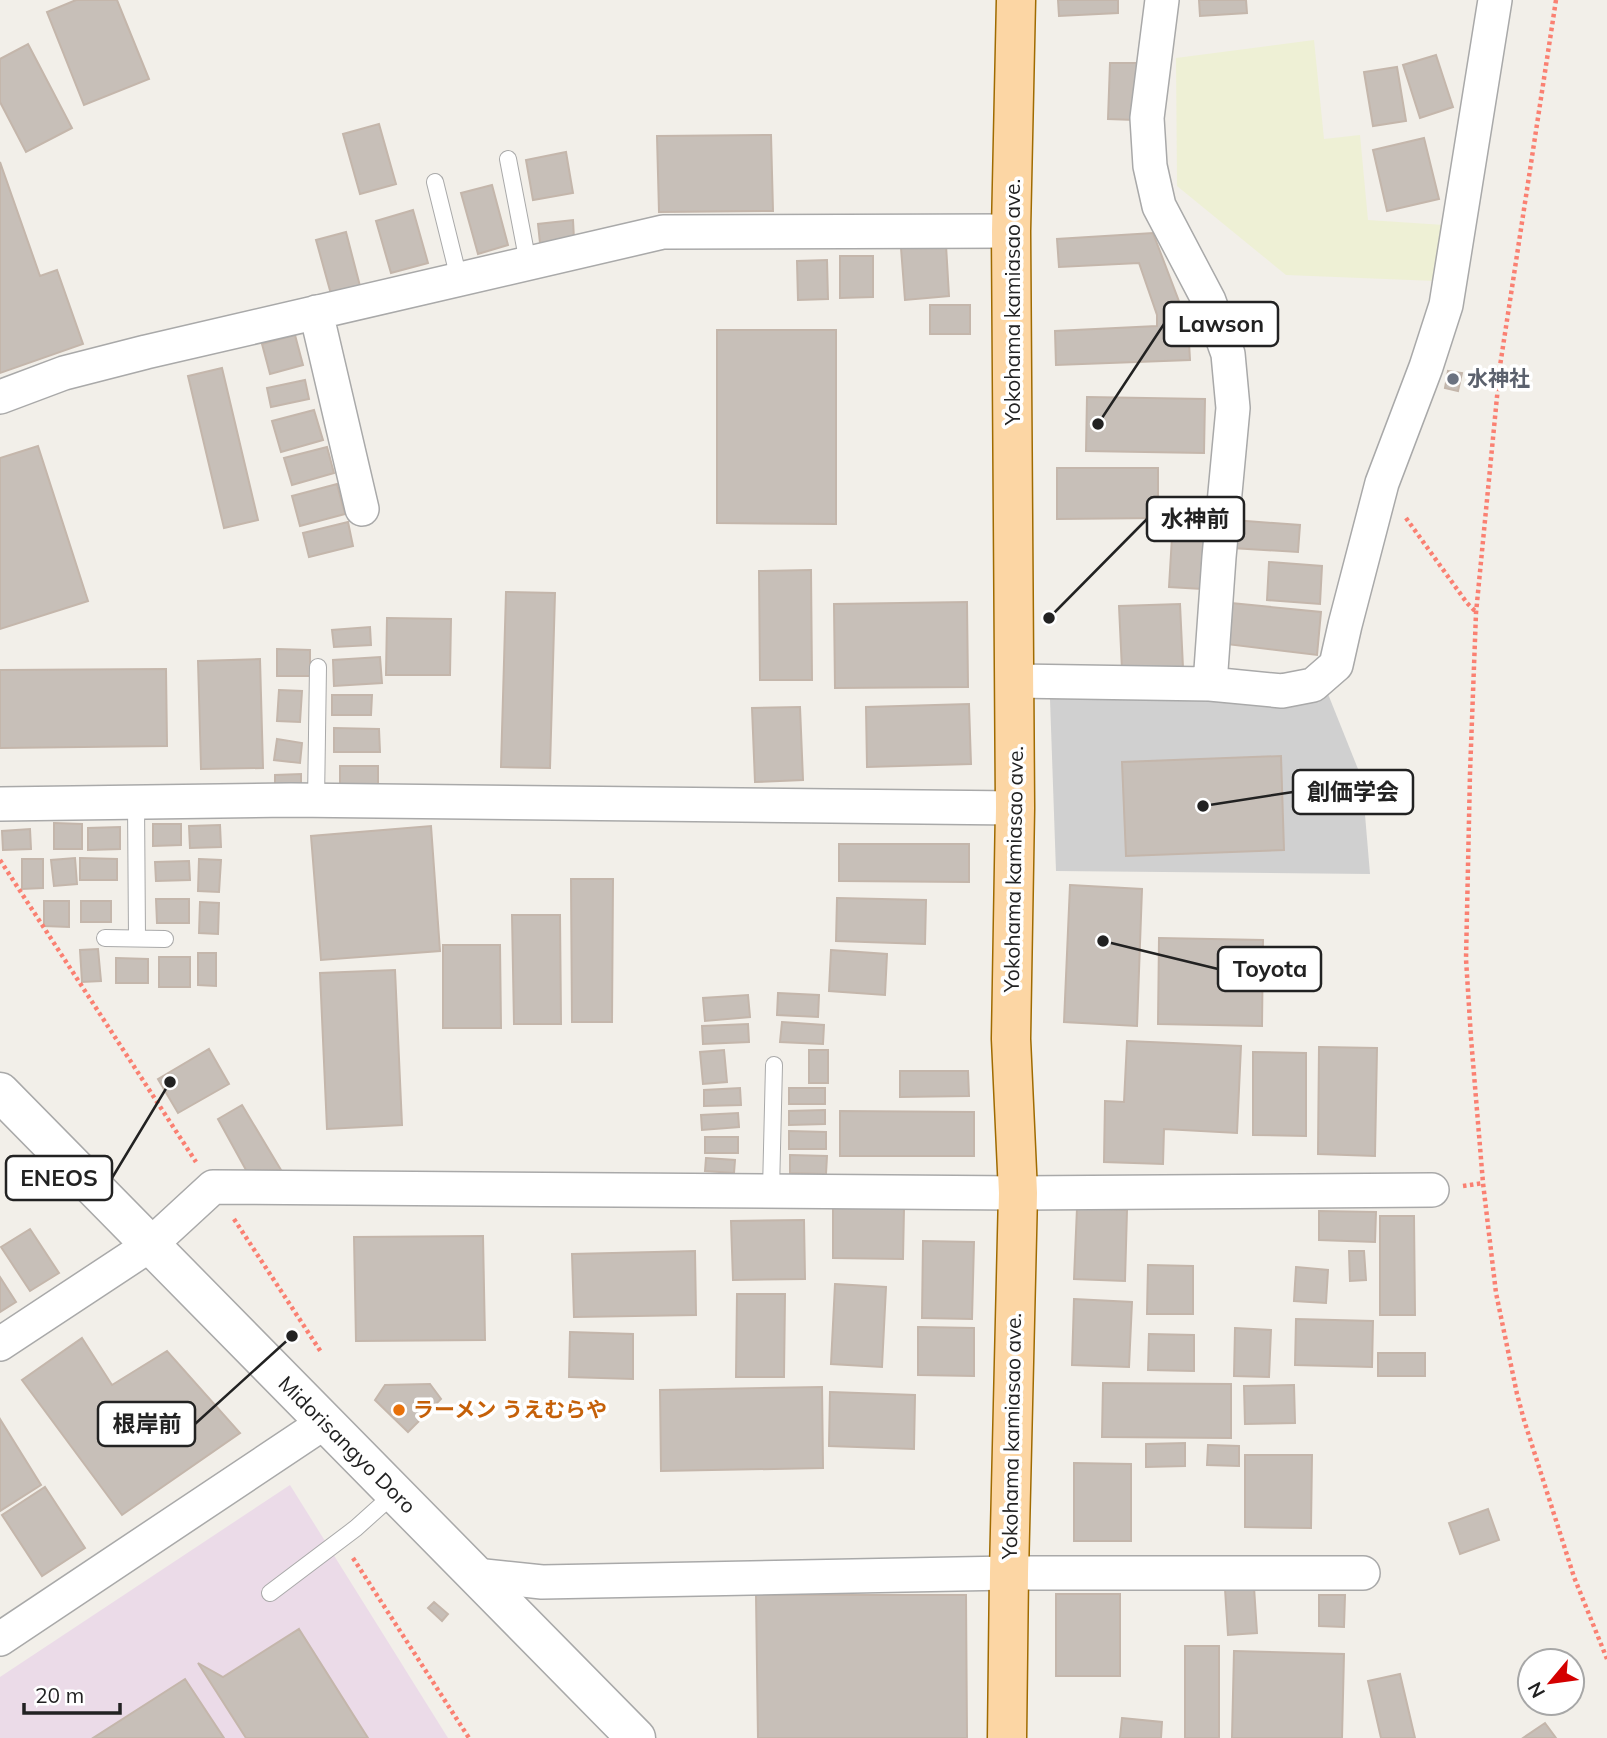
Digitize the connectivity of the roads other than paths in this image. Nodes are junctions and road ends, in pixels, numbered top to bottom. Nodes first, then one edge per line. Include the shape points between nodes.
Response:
1 (1016, 0) edge
2 (1162, 0) edge
3 (1496, 0) edge
4 (508, 159) dead end
5 (435, 182) dead end
6 (1011, 231) junction
7 (528, 263) junction
8 (459, 279) junction
9 (316, 312) junction
10 (0, 397) edge
11 (362, 509) dead end
12 (318, 667) dead end
13 (1015, 681) junction
14 (1210, 684) junction
15 (316, 800) junction
16 (136, 802) junction
17 (0, 803) edge
18 (1016, 808) junction
19 (105, 938) dead end
20 (137, 938) junction
21 (165, 939) dead end
22 (774, 1065) dead end
23 (0, 1092) edge
24 (771, 1190) junction
25 (1432, 1190) dead end
26 (1017, 1193) junction
27 (150, 1245) junction
28 (0, 1344) edge
29 (325, 1422) junction
30 (395, 1493) junction
31 (1009, 1573) junction
32 (1363, 1573) dead end
33 (475, 1575) junction
34 (270, 1593) dead end
35 (0, 1639) edge
36 (636, 1738) edge
37 (1007, 1738) edge

1 - 6 main road, Yokohama kamiasao ave.
2 - 14 street via 1147,118 1150,166 1159,206 1209,301 1228,354 1233,408
3 - 14 street via 1446,305 1381,483 1336,665 1313,685 1282,691
4 - 7 lane
5 - 8 lane
6 - 7 street via 663,232
6 - 13 main road, Yokohama kamiasao ave.
7 - 8 street
8 - 9 street
9 - 10 street via 64,373
9 - 11 street
12 - 15 lane
13 - 14 street
13 - 18 main road, Yokohama kamiasao ave.
15 - 16 street
15 - 18 street
16 - 17 street
16 - 20 lane
18 - 26 main road, Yokohama kamiasao ave. via 1011,1039
19 - 20 lane
20 - 21 lane
22 - 24 lane
23 - 27 street, Midorisangyo Doro
24 - 26 street
24 - 27 street via 213,1187
25 - 26 street
26 - 31 main road, Yokohama kamiasao ave.
27 - 28 street
27 - 29 street, Midorisangyo Doro
29 - 30 street, Midorisangyo Doro
29 - 35 street
30 - 33 street, Midorisangyo Doro
30 - 34 lane
31 - 32 street
31 - 33 street via 542,1582
31 - 37 main road, Yokohama kamiasao ave.
33 - 36 street, Midorisangyo Doro

